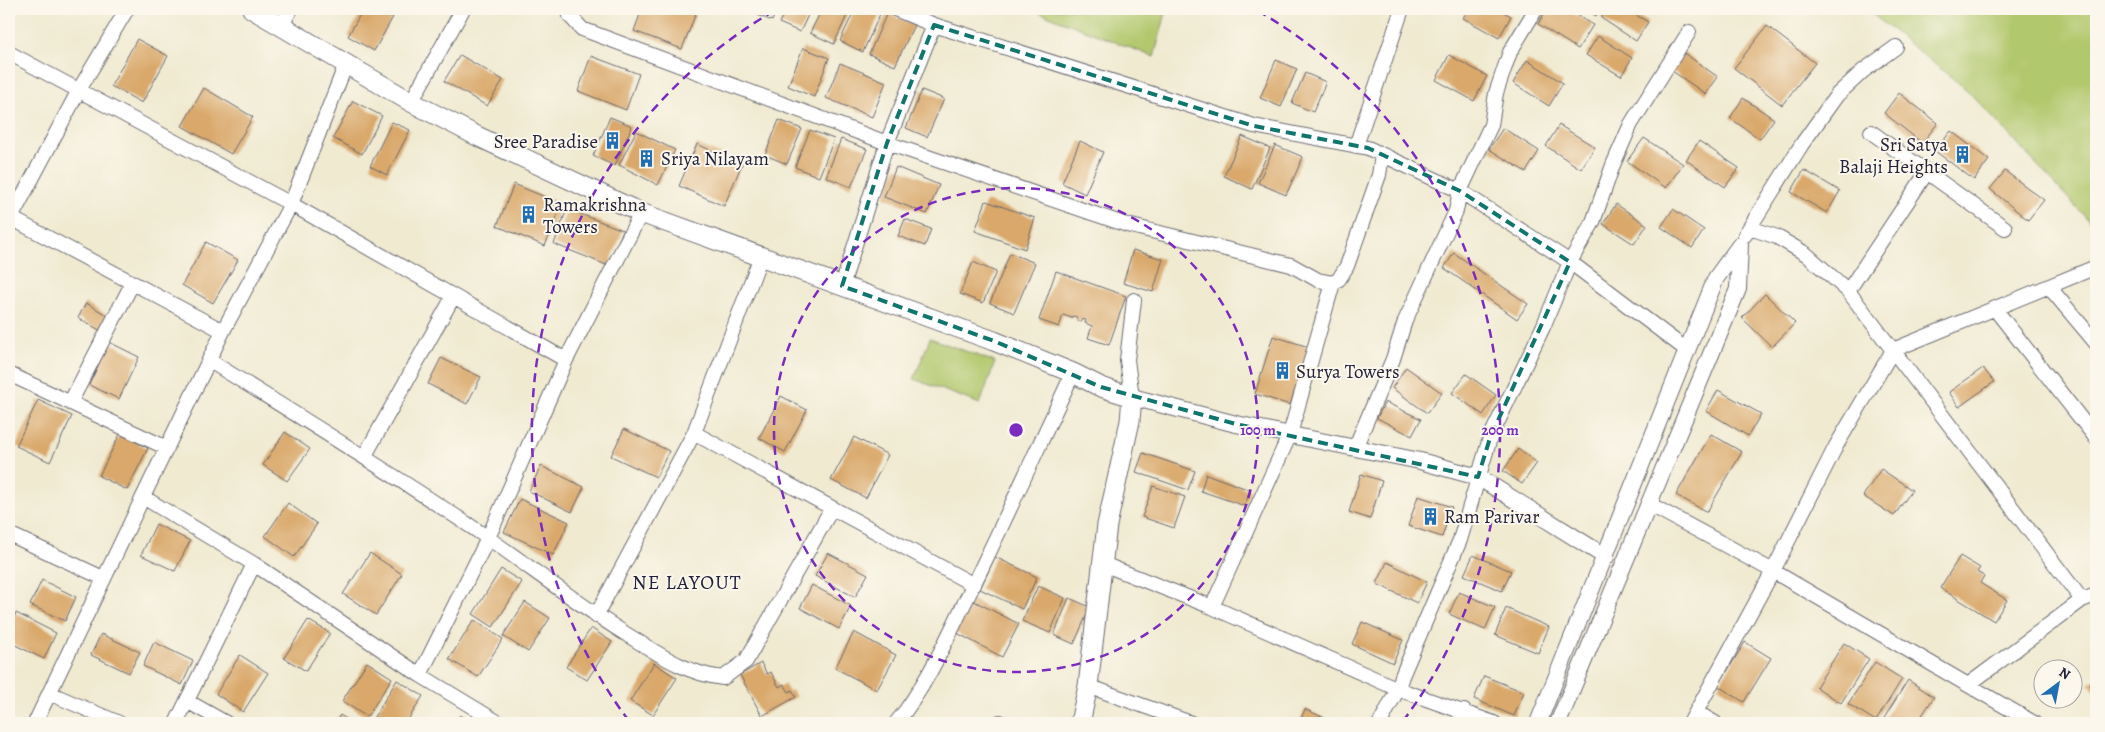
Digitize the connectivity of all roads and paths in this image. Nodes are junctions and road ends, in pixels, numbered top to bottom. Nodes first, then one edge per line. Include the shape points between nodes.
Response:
1 (127, 9) edge
2 (252, 9) edge
3 (291, 9) edge
4 (463, 9) edge
5 (570, 9) edge
6 (895, 9) edge
7 (1402, 9) edge
8 (1536, 9) edge
9 (934, 25) junction
10 (281, 26) junction
11 (1688, 32) dead end
12 (1896, 47) dead end
13 (9, 53) edge
14 (346, 64) junction
15 (79, 90) junction
16 (411, 102) junction
17 (1871, 132) dead end
18 (887, 143) junction
19 (1356, 146) junction
20 (1382, 155) junction
21 (1927, 172) junction
22 (1460, 191) junction
23 (291, 204) junction
24 (641, 213) junction
25 (9, 219) edge
26 (1750, 228) junction
27 (2005, 228) dead end
28 (1740, 245) junction
29 (761, 256) junction
30 (1570, 262) junction
31 (2096, 267) edge
32 (1332, 283) junction
33 (132, 284) junction
34 (842, 286) junction
35 (2050, 288) junction
36 (1848, 291) junction
37 (452, 297) junction
38 (1134, 300) dead end
39 (1995, 308) junction
40 (224, 331) junction
41 (2096, 343) edge
42 (1893, 350) junction
43 (1688, 351) junction
44 (566, 360) junction
45 (210, 361) junction
46 (1073, 373) junction
47 (9, 374) edge
48 (1132, 397) junction
49 (70, 403) junction
50 (694, 433) junction
51 (1290, 434) junction
52 (2096, 438) edge
53 (167, 448) junction
54 (1355, 448) junction
55 (364, 456) junction
56 (1478, 477) junction
57 (143, 497) junction
58 (1649, 504) junction
59 (832, 508) junction
60 (9, 534) edge
61 (488, 538) junction
62 (1606, 557) junction
63 (254, 564) junction
64 (1103, 564) junction
65 (1773, 571) junction
66 (103, 578) junction
67 (974, 585) junction
68 (2096, 595) edge
69 (2082, 600) junction
70 (1212, 607) junction
71 (596, 616) junction
72 (420, 675) junction
73 (1968, 685) junction
74 (1088, 686) junction
75 (1398, 689) junction
76 (49, 693) junction
77 (187, 700) junction
78 (1461, 717) edge
79 (1693, 718) edge
80 (35, 723) edge
81 (119, 723) edge
82 (176, 723) edge
83 (226, 723) edge
84 (499, 723) edge
85 (896, 723) edge
86 (1080, 723) edge
87 (1191, 723) edge
88 (1380, 723) edge
89 (1494, 723) edge
90 (1538, 723) edge
91 (1558, 723) edge
92 (1716, 723) edge
93 (2034, 723) edge

1 - 15 street
2 - 10 main road
3 - 10 street
4 - 16 street
5 - 18 street via 570,16 582,29
6 - 9 street
7 - 19 street
8 - 22 street via 1510,52 1496,93 1491,126
9 - 18 street
9 - 19 street via 1254,126
10 - 14 main road
11 - 30 street via 1631,124 1593,222
12 - 26 street via 1862,71 1837,95
13 - 15 street
14 - 16 main road
14 - 23 street
15 - 23 street
15 - 25 street
16 - 24 main road
17 - 21 street
18 - 32 street via 1127,225 1291,265 1318,280
18 - 34 street
19 - 20 street
20 - 22 street
20 - 32 street via 1379,175 1347,266 1339,279
21 - 27 street
21 - 36 street
22 - 30 street
22 - 54 street via 1456,211 1405,322
23 - 37 street
23 - 40 street
24 - 29 main road
24 - 44 street
25 - 33 street
26 - 28 street
26 - 36 street via 1777,236 1806,254
28 - 43 street via 1716,278
28 - 58 street via 1738,289
29 - 34 main road
29 - 50 street
30 - 43 street
30 - 56 street via 1490,438
31 - 35 street
32 - 51 street
33 - 40 street
33 - 49 street
34 - 46 main road
35 - 39 street
35 - 41 street
36 - 42 street
37 - 44 street
37 - 55 street
38 - 48 street via 1127,360
39 - 42 street
39 - 52 street
40 - 45 street
42 - 65 street via 1836,446
42 - 69 street
43 - 62 street
44 - 61 street
45 - 53 street
45 - 55 street
46 - 48 main road
46 - 67 street
47 - 49 street
48 - 51 street via 1236,424
48 - 64 main road via 1130,421 1107,525
49 - 53 street
50 - 59 street
50 - 71 street
51 - 54 street
51 - 70 street
53 - 57 street
54 - 56 street
55 - 61 street
56 - 62 street
56 - 75 street via 1460,540
57 - 63 street
57 - 66 street
58 - 65 street
58 - 91 street
59 - 67 street
59 - 71 street via 746,661 723,678 688,671
60 - 66 street
61 - 71 street
61 - 72 street
62 - 90 street
63 - 72 street
63 - 77 street
64 - 70 street
64 - 74 main road
65 - 73 street
65 - 79 street
66 - 76 street
67 - 85 street via 937,658
68 - 69 street
69 - 73 street
70 - 75 street
72 - 84 street
73 - 93 street
74 - 86 main road
74 - 87 street
75 - 78 street
75 - 88 street
76 - 80 street
76 - 81 street
77 - 82 street
77 - 83 street
78 - 89 street
79 - 92 street

